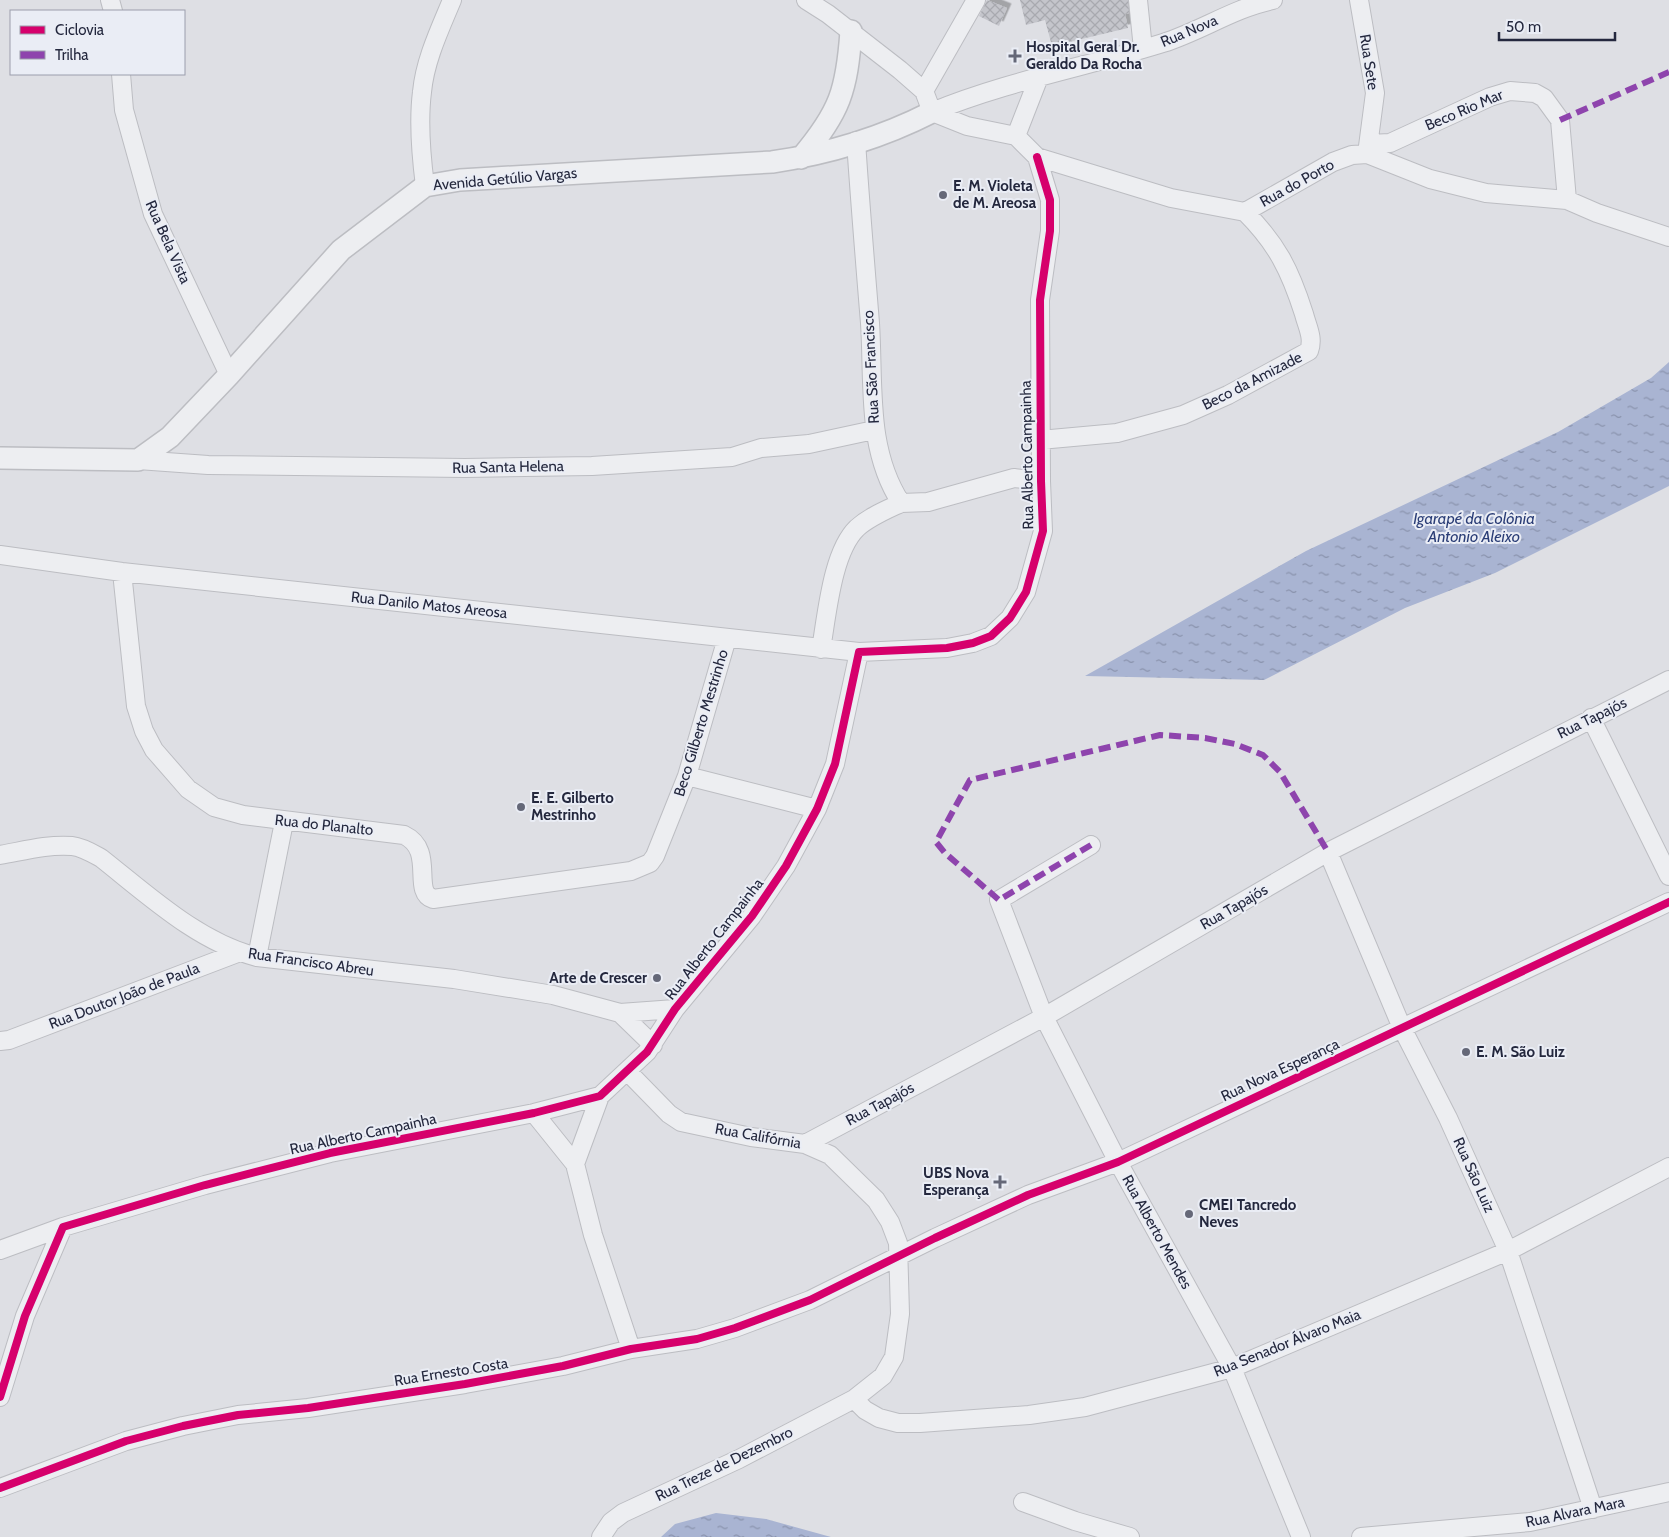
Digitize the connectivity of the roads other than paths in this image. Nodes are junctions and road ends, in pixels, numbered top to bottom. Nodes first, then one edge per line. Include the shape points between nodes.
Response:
1 (452, 0) edge
2 (806, 0) edge
3 (976, 0) edge
4 (1138, 0) edge
5 (1229, 0) edge
6 (1273, 0) edge
7 (1359, 0) edge
8 (1221, 17) junction
9 (851, 31) junction
10 (1143, 49) junction
11 (121, 75) edge
12 (1039, 77) junction
13 (924, 91) junction
14 (932, 112) junction
15 (1016, 136) junction
16 (856, 141) junction
17 (1368, 149) junction
18 (1036, 157) junction
19 (801, 158) junction
20 (424, 186) junction
21 (1567, 200) junction
22 (1245, 212) junction
23 (1669, 237) edge
24 (230, 375) junction
25 (874, 430) junction
26 (1040, 440) junction
27 (0, 458) edge
28 (138, 460) junction
29 (1041, 481) junction
30 (901, 503) junction
31 (0, 555) edge
32 (122, 572) junction
33 (727, 638) junction
34 (822, 649) junction
35 (859, 652) junction
36 (1669, 680) edge
37 (1591, 718) junction
38 (687, 776) junction
39 (817, 809) junction
40 (284, 822) junction
41 (1091, 845) dead end
42 (1328, 852) junction
43 (0, 855) edge
44 (650, 863) joint
45 (1669, 876) edge
46 (1669, 902) edge
47 (240, 952) junction
48 (257, 958) junction
49 (676, 1010) junction
50 (620, 1013) junction
51 (1044, 1017) junction
52 (1402, 1028) junction
53 (3, 1042) edge
54 (653, 1045) junction
55 (627, 1071) junction
56 (600, 1096) junction
57 (534, 1113) junction
58 (805, 1144) junction
59 (1118, 1162) junction
60 (576, 1164) junction
61 (1668, 1170) edge
62 (63, 1228) junction
63 (0, 1250) edge
64 (1508, 1251) junction
65 (899, 1257) junction
66 (631, 1349) junction
67 (1232, 1368) junction
68 (0, 1397) edge
69 (854, 1399) junction
70 (0, 1488) edge
71 (1669, 1492) edge
72 (1023, 1502) dead end
73 (1593, 1509) junction
74 (600, 1537) edge
75 (1130, 1537) edge
76 (1301, 1537) edge
77 (1361, 1537) edge

1 - 20 street via 432,50 422,92 420,125
2 - 9 street
3 - 13 street
4 - 10 street
5 - 8 street
6 - 8 street, Rua Nova
7 - 17 street, Rua Sete via 1375,93
8 - 10 street, Rua Nova
9 - 13 street
9 - 19 street via 849,67 843,94 833,117
10 - 12 street, Rua Nova
11 - 24 street, Rua Bela Vista via 124,110 153,214
12 - 14 street, Rua Nova via 984,92
12 - 15 street
13 - 14 street
14 - 15 street via 967,126
14 - 16 street, Avenida Getúlio Vargas via 903,127
15 - 18 street, Rua do Porto
16 - 19 street, Avenida Getúlio Vargas
16 - 25 street, Rua São Francisco
17 - 21 street via 1430,179 1486,193
17 - 21 street, Beco Rio Mar via 1390,143 1490,97 1510,91 1534,93 1544,98 1560,120
17 - 22 street, Rua do Porto via 1333,162
18 - 22 street, Rua do Porto via 1171,198
18 - 26 street, Rua Alberto Campainha via 1050,200 1050,231 1040,300
19 - 20 street, Avenida Getúlio Vargas via 460,180
20 - 24 street, Avenida Getúlio Vargas via 340,250
21 - 23 street
22 - 26 street, Beco da Amizade via 1277,248 1292,275 1311,337 1309,351 1184,415 1117,433
24 - 28 street, Avenida Getúlio Vargas via 170,437
25 - 28 street, Rua Santa Helena via 809,444 761,448 732,457 592,466 208,465
25 - 30 street, Rua São Francisco via 886,478
26 - 29 street, Rua Alberto Campainha
27 - 28 street
29 - 30 street via 1014,478 928,502
29 - 35 street, Rua Alberto Campainha via 1043,531 1026,592 1010,618 990,636 973,643 947,648
30 - 34 street via 865,522 850,536 836,574
31 - 32 street, Rua Danilo Matos Areosa
32 - 33 street, Rua Danilo Matos Areosa
32 - 40 street, Rua do Planalto via 136,706 154,750 188,789 214,807
33 - 34 street, Rua Danilo Matos Areosa
33 - 38 street, Beco Gilberto Mestrinho
34 - 35 street, Rua Danilo Matos Areosa
35 - 39 street, Rua Alberto Campainha via 835,764
36 - 37 street, Rua Tapajós
37 - 42 street, Rua Tapajós
37 - 45 street
38 - 39 street
38 - 44 street, Beco Gilberto Mestrinho
39 - 49 street, Rua Alberto Campainha via 786,866 752,916
40 - 44 street, Rua do Planalto via 394,832 411,838 421,850 425,892 433,899 622,873
40 - 48 street
41 - 51 street, Rua Alberto Mendes via 999,900
42 - 51 street, Rua Tapajós
42 - 52 street, Rua São Luiz
43 - 47 street, Rua Francisco Abreu via 68,846 85,850 101,858 202,933
46 - 52 street, Rua Nova Esperança
47 - 48 street, Rua Francisco Abreu
47 - 53 street, Rua Doutor João de Paula
48 - 50 street, Rua Francisco Abreu via 454,979 553,995
49 - 50 street, Rua Francisco Abreu
49 - 54 street, Rua Alberto Campainha
50 - 54 street, Rua Francisco Abreu
51 - 58 street, Rua Tapajós
51 - 59 street, Rua Alberto Mendes
52 - 59 street, Rua Nova Esperança
52 - 64 street, Rua São Luiz via 1448,1118
54 - 55 street, Rua Alberto Campainha
55 - 56 street, Rua Alberto Campainha
55 - 58 street, Rua Califórnia via 680,1122 751,1138
56 - 57 street, Rua Alberto Campainha
56 - 60 street
57 - 60 street
57 - 62 street, Rua Alberto Campainha via 330,1153 205,1185
58 - 65 street, Rua Califórnia via 830,1155 876,1200 890,1222 898,1243
59 - 65 street, Rua Nova Esperança via 1028,1195
59 - 67 street, Rua Alberto Mendes
60 - 66 street via 593,1235
61 - 64 street, Rua Senador Álvaro Maia
62 - 63 street, Rua Alberto Campainha
62 - 68 street via 26,1316
64 - 67 street, Rua Senador Álvaro Maia
64 - 73 street, Rua São Luiz
65 - 66 street, Rua Ernesto Costa via 810,1300 764,1318 697,1339
65 - 69 street, Rua Califórnia via 900,1314 894,1357 883,1376
66 - 70 street, Rua Ernesto Costa via 563,1366 464,1384 308,1408 238,1414 183,1426 126,1441
67 - 69 street, Rua Senador Álvaro Maia via 1085,1407 1029,1416 898,1423 879,1418
67 - 76 street, Rua Alberto Mendes
69 - 74 street, Rua Treze de Dezembro via 623,1513
71 - 73 street, Rua Alvara Mara
72 - 75 street
73 - 77 street, Rua Alvara Mara via 1530,1522

